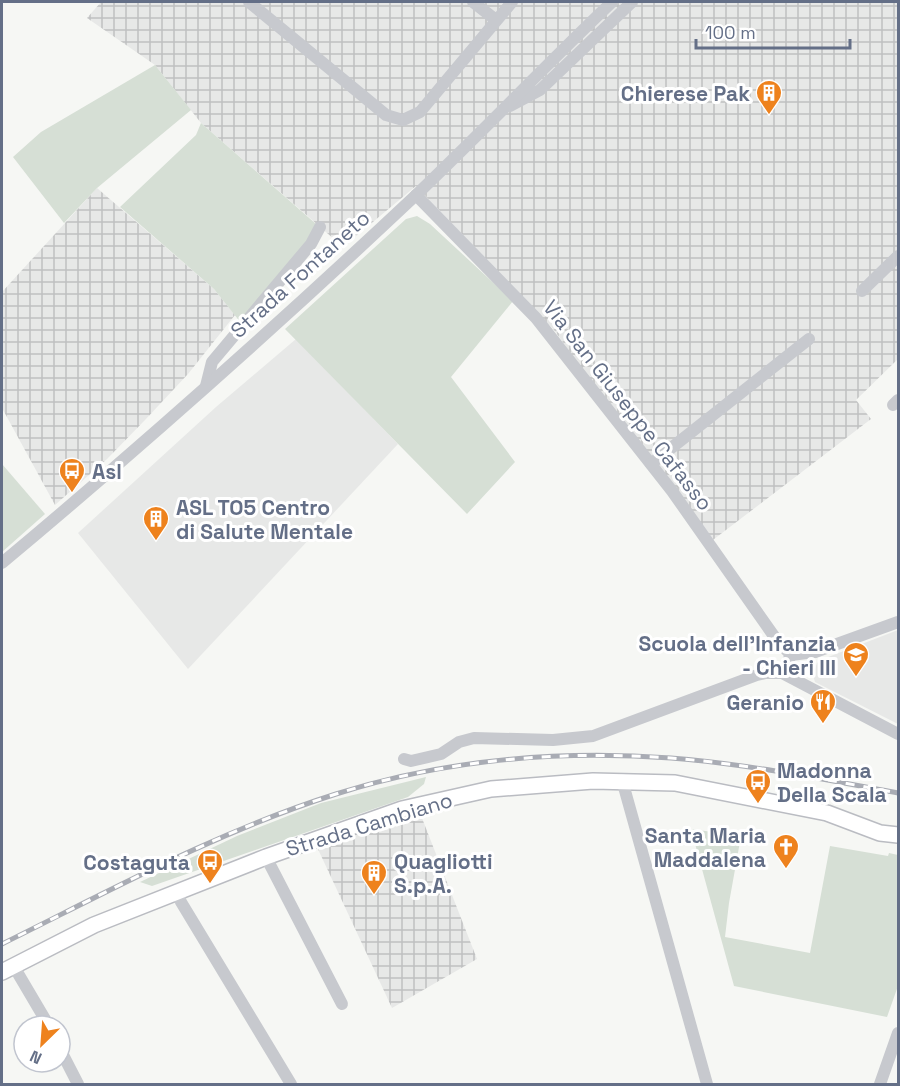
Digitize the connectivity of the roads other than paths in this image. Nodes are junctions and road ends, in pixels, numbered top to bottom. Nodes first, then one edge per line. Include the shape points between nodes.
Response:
1 (249, 2) edge
2 (473, 2) edge
3 (512, 2) edge
4 (612, 2) edge
5 (632, 2) edge
6 (496, 20) junction
7 (501, 110) junction
8 (416, 195) junction
9 (320, 226) dead end
10 (898, 256) edge
11 (862, 291) dead end
12 (809, 339) dead end
13 (206, 386) junction
14 (651, 464) junction
15 (2, 563) edge
16 (898, 622) edge
17 (791, 655) junction
18 (782, 674) junction
19 (898, 734) edge
20 (404, 759) dead end
21 (622, 780) junction
22 (898, 835) edge
23 (266, 856) junction
24 (177, 891) junction
25 (7, 968) edge
26 (342, 1004) dead end
27 (40, 1014) edge
28 (898, 1033) edge
29 (291, 1084) edge
30 (707, 1084) edge
31 (880, 1084) edge

1 - 6 street via 386,115 403,120 420,112
2 - 6 street
3 - 6 street
4 - 7 street, Strada Fontaneto
5 - 7 street via 540,90
7 - 8 street, Strada Fontaneto
8 - 13 street, Strada Fontaneto
8 - 14 street, Via San Giuseppe Cafasso via 536,318
9 - 13 street via 311,244 212,362
10 - 11 street
12 - 14 street
13 - 15 street, Strada Fontaneto
14 - 17 street, Via San Giuseppe Cafasso
16 - 17 street via 815,652
17 - 18 street
18 - 19 street
18 - 20 street via 757,675 593,736 568,740 474,738 441,754
21 - 22 main road, Strada Cambiano via 675,783 790,805
21 - 23 main road, Strada Cambiano via 517,786 463,794 402,809
21 - 30 street
23 - 24 main road, Strada Cambiano
23 - 26 street
24 - 25 main road, Strada Cambiano via 94,925
24 - 29 street
25 - 27 street
28 - 31 street

